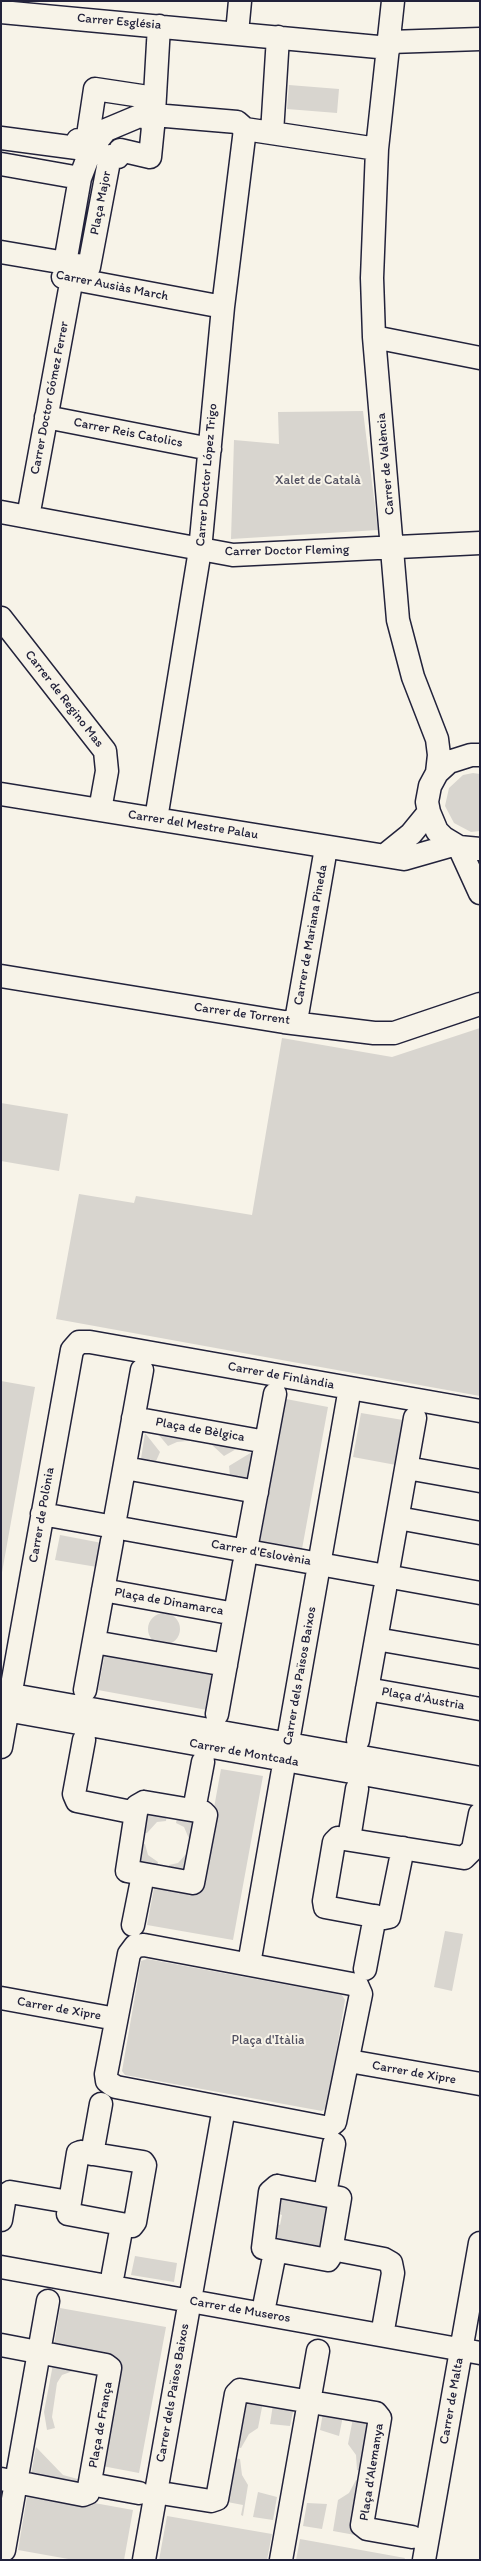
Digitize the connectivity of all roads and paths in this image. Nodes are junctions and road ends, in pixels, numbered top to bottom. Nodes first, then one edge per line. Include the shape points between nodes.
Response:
1 (240, 1) edge
2 (393, 1) edge
3 (1, 12) edge
4 (159, 26) junction
5 (237, 33) junction
6 (278, 37) junction
7 (480, 39) edge
8 (389, 48) junction
9 (151, 115) junction
10 (245, 129) junction
11 (272, 133) junction
12 (1, 138) edge
13 (376, 149) junction
14 (1, 164) edge
15 (80, 178) junction
16 (1, 252) edge
17 (1, 265) edge
18 (68, 271) junction
19 (223, 307) junction
20 (374, 337) junction
21 (480, 358) edge
22 (46, 417) junction
23 (210, 449) junction
24 (1, 512) edge
25 (28, 517) junction
26 (480, 543) edge
27 (393, 547) junction
28 (200, 550) junction
29 (1, 618) edge
30 (479, 754) edge
31 (437, 773) junction
32 (1, 794) edge
33 (100, 810) junction
34 (428, 812) junction
35 (156, 819) junction
36 (464, 847) edge
37 (326, 848) junction
38 (385, 855) junction
39 (480, 893) edge
40 (1, 976) edge
41 (480, 1004) edge
42 (296, 1022) junction
43 (83, 1341) joint
44 (142, 1370) dead end
45 (350, 1388) junction
46 (275, 1394) dead end
47 (480, 1411) edge
48 (134, 1418) junction
49 (415, 1418) dead end
50 (266, 1442) junction
51 (125, 1468) junction
52 (406, 1468) junction
53 (480, 1481) edge
54 (257, 1492) junction
55 (42, 1514) junction
56 (398, 1518) junction
57 (115, 1519) dead end
58 (480, 1533) edge
59 (112, 1540) dead end
60 (320, 1564) junction
61 (389, 1565) dead end
62 (385, 1589) dead end
63 (103, 1590) junction
64 (480, 1593) edge
65 (235, 1614) junction
66 (376, 1638) junction
67 (94, 1642) junction
68 (480, 1657) edge
69 (226, 1665) junction
70 (8, 1666) edge
71 (367, 1689) junction
72 (85, 1690) dead end
73 (5, 1701) edge
74 (480, 1709) edge
75 (217, 1714) dead end
76 (84, 1740) dead end
77 (358, 1740) dead end
78 (1, 1747) edge
79 (286, 1752) junction
80 (203, 1762) dead end
81 (480, 1778) edge
82 (357, 1789) dead end
83 (480, 1795) edge
84 (194, 1810) junction
85 (136, 1813) junction
86 (480, 1814) edge
87 (349, 1838) junction
88 (403, 1848) junction
89 (143, 1875) junction
90 (375, 1916) junction
91 (133, 1925) dead end
92 (249, 1964) junction
93 (365, 1969) dead end
94 (1, 1998) edge
95 (116, 2019) junction
96 (349, 2061) junction
97 (480, 2084) edge
98 (101, 2104) dead end
99 (224, 2108) junction
100 (334, 2144) dead end
101 (92, 2154) junction
102 (325, 2194) junction
103 (69, 2202) junction
104 (1, 2220) edge
105 (122, 2225) junction
106 (480, 2243) edge
107 (332, 2249) junction
108 (275, 2252) junction
109 (1, 2267) edge
110 (113, 2274) dead end
111 (48, 2301) dead end
112 (190, 2301) junction
113 (265, 2302) dead end
114 (384, 2324) dead end
115 (1, 2345) edge
116 (318, 2351) dead end
117 (39, 2352) junction
118 (471, 2352) edge
119 (310, 2401) junction
120 (9, 2481) edge
121 (90, 2484) junction
122 (139, 2493) dead end
123 (167, 2494) dead end
124 (412, 2537) dead end
125 (4, 2550) dead end
126 (144, 2560) edge
127 (281, 2560) edge
128 (424, 2560) edge

1 - 5 street
2 - 8 street, Carrer de València
3 - 4 street, Carrer Església
4 - 5 street, Carrer Església
4 - 9 street
5 - 6 street, Carrer Església
6 - 8 street, Carrer Església
6 - 11 street
7 - 8 street, Carrer Església
8 - 13 street, Carrer de València
9 - 10 street via 237,122
9 - 12 street, Plaça Major via 148,97 95,88 87,142 78,140 77,148
9 - 15 street, Plaça Major via 136,117 106,130 92,147
9 - 18 street, Plaça Major via 153,128 150,157 120,150 118,157 110,156 89,267
10 - 11 street
10 - 19 street, Carrer Doctor López Trigo
11 - 13 street
13 - 20 street, Carrer de València via 372,278
14 - 15 street, Plaça Major
15 - 18 street, Plaça Major
16 - 18 street, Plaça Major
17 - 18 street, Carrer Ausiàs March
18 - 19 street, Carrer Ausiàs March
18 - 22 street, Carrer Doctor Gómez Ferrer
19 - 23 street, Carrer Doctor López Trigo
20 - 21 street
20 - 27 street, Carrer de València
22 - 23 street, Carrer Reis Catolics
22 - 25 street, Carrer Doctor Gómez Ferrer
23 - 28 street, Carrer Doctor López Trigo
24 - 25 street, Carrer Doctor Fleming
25 - 28 street, Carrer Doctor Fleming
26 - 27 street, Carrer Doctor Fleming
27 - 28 street, Carrer Doctor Fleming via 233,554
27 - 31 street, Carrer de València via 398,620 413,677 437,739
28 - 35 street, Carrer Doctor López Trigo
29 - 33 street, Carrer de Regino Mas via 105,751 107,771
30 - 31 street via 459,757
31 - 34 street via 430,786
32 - 33 street, Carrer del Mestre Palau
33 - 35 street, Carrer del Mestre Palau
34 - 36 street via 437,831
34 - 38 street via 411,834
35 - 37 street, Carrer del Mestre Palau
36 - 38 street, Carrer del Mestre Palau via 404,859
36 - 39 street
37 - 38 street, Carrer del Mestre Palau
37 - 42 street, Carrer de Mariana Pineda
40 - 42 street, Carrer de Torrent
41 - 42 street, Carrer de Torrent via 394,1033 374,1033
43 - 45 street, Carrer de Finlàndia
43 - 55 street, Carrer de Polònia via 72,1350
44 - 48 street
45 - 47 street, Carrer de Finlàndia
45 - 60 street, Carrer dels Països Baixos
46 - 50 street
48 - 50 street, Plaça de Bèlgica
48 - 51 street
49 - 52 street
50 - 54 street
51 - 54 street
51 - 57 street
52 - 53 street
52 - 56 street
54 - 65 street, Plaça de Dinamarca
55 - 60 street, Carrer d'Eslovènia
55 - 70 street, Carrer de Polònia
56 - 58 street
56 - 61 street
59 - 63 street, Plaça de Dinamarca
60 - 64 street, Carrer d'Eslovènia
60 - 79 street, Carrer dels Països Baixos
62 - 66 street, Plaça d'Àustria
63 - 65 street, Plaça de Dinamarca
63 - 67 street, Plaça de Dinamarca
65 - 69 street, Plaça de Dinamarca
66 - 68 street
66 - 71 street, Plaça d'Àustria
67 - 69 street
67 - 72 street, Plaça de Dinamarca
69 - 75 street, Plaça de Dinamarca
70 - 73 street, Carrer de Polònia
71 - 74 street, Plaça d'Àustria
71 - 77 street, Plaça d'Àustria
73 - 78 street, Carrer de Polònia
73 - 79 street, Carrer de Montcada
76 - 85 street via 74,1794 76,1801
79 - 81 street, Carrer de Montcada
79 - 83 street, Carrer de Montcada
79 - 92 street, Carrer dels Països Baixos
80 - 84 street
82 - 87 street
84 - 85 street via 144,1802 139,1804
84 - 89 street via 205,1813 207,1817 195,1881 192,1883
85 - 89 street via 127,1869 129,1873
86 - 88 street via 473,1849 464,1858
87 - 88 street
87 - 90 street via 338,1838 334,1842 324,1904 328,1908
88 - 90 street via 391,1913 386,1918
89 - 91 street
90 - 93 street
92 - 95 street via 144,1945 135,1946 129,1954
92 - 96 street via 357,1985 361,1994
94 - 95 street, Carrer de Xipre
95 - 99 street via 107,2081 111,2084
96 - 97 street, Carrer de Xipre
96 - 99 street via 338,2117 330,2126
98 - 101 street
99 - 112 street, Carrer dels Països Baixos
100 - 102 street
101 - 103 street via 78,2154
101 - 105 street via 141,2162 145,2165 135,2222 131,2226
102 - 107 street via 337,2196 341,2200
102 - 108 street via 277,2186 271,2189 262,2244 264,2250
103 - 104 street via 10,2192 5,2196
103 - 105 street via 69,2215
105 - 110 street
106 - 118 street, Carrer de Malta
107 - 108 street via 326,2261
107 - 114 street via 384,2259 391,2263 393,2273
108 - 113 street
109 - 112 street, Carrer de Museros
111 - 117 street
112 - 118 street, Carrer de Museros
112 - 126 street, Carrer dels Països Baixos
115 - 117 street, Plaça de França
116 - 119 street
117 - 120 street
117 - 121 street, Plaça de França via 106,2365 110,2368
118 - 128 street, Carrer de Malta
119 - 123 street, Plaça d'Alemanya via 242,2389 238,2391 217,2499 211,2501
119 - 124 street, Plaça d'Alemanya via 380,2415 362,2525 367,2529
119 - 127 street
120 - 121 street, Plaça de França via 83,2495 88,2493
120 - 125 street
121 - 122 street, Plaça de França

